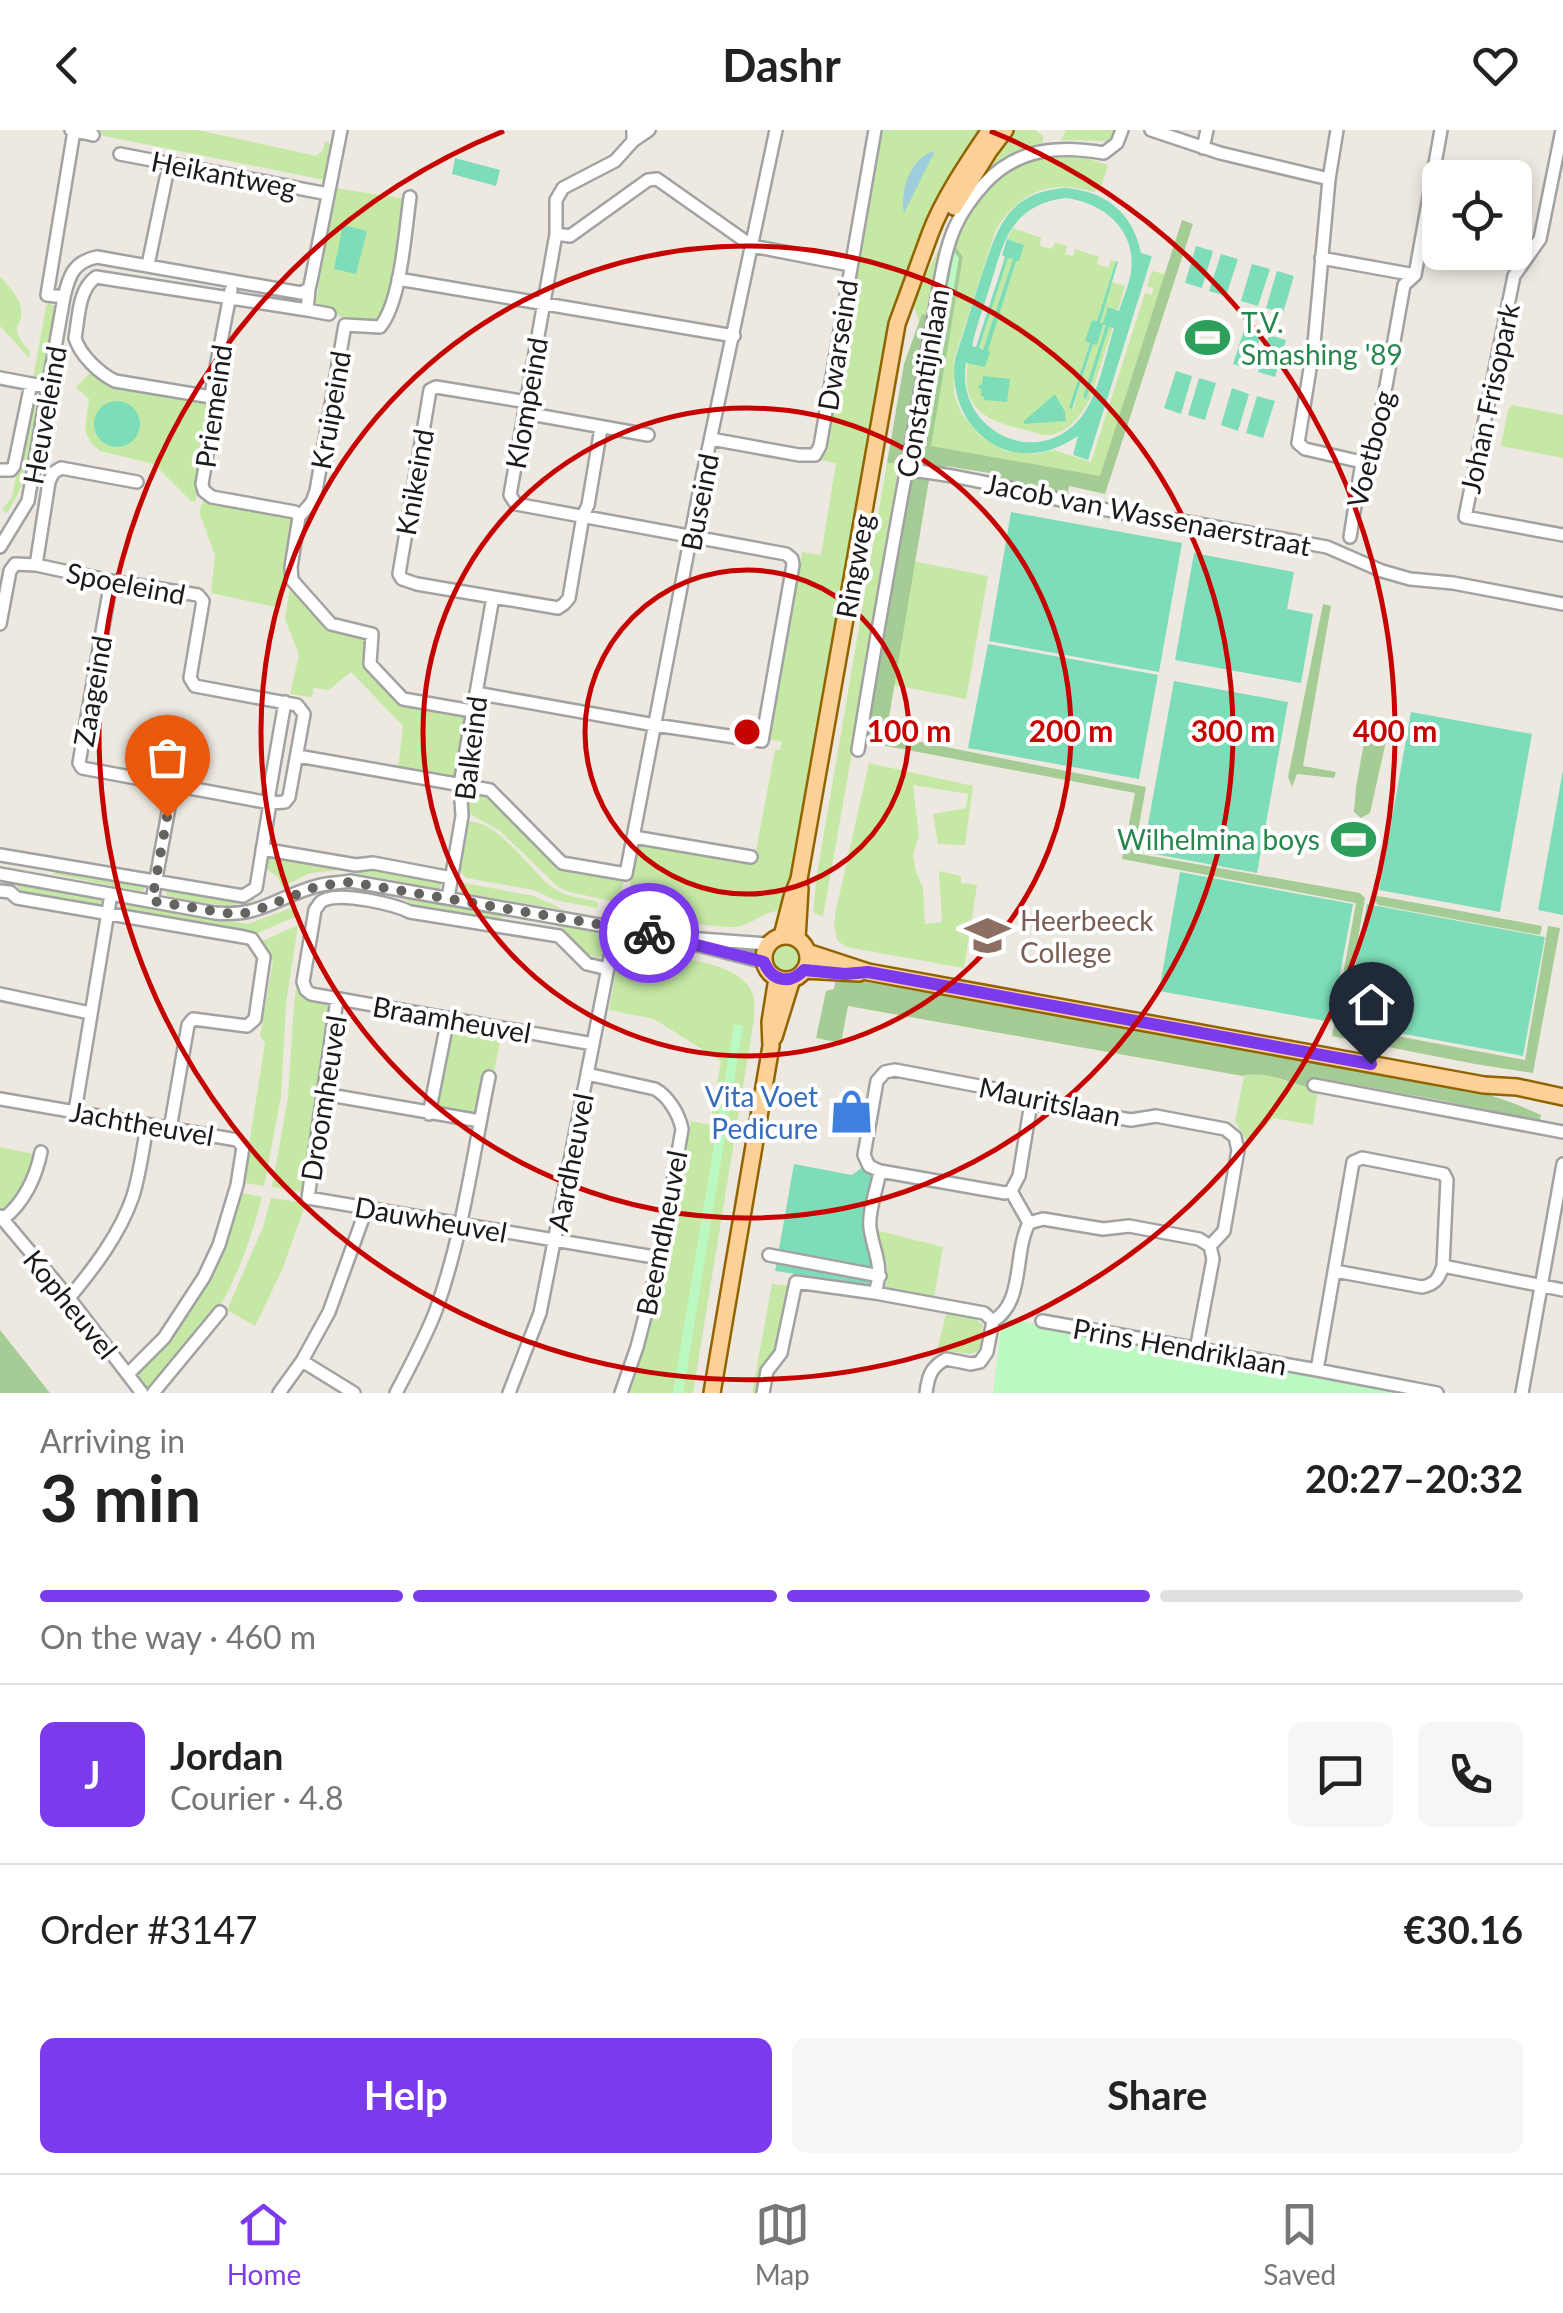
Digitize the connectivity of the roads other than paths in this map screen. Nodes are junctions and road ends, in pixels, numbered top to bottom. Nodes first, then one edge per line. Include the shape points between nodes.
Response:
1 (72, 130) edge
2 (340, 130) edge
3 (648, 130) edge
4 (776, 130) edge
5 (875, 130) edge
6 (990, 130) edge
7 (1005, 130) edge
8 (1122, 130) edge
9 (1151, 130) edge
10 (1207, 130) edge
11 (1337, 130) edge
12 (1441, 130) edge
13 (1562, 130) edge
14 (92, 135) dead end
15 (633, 136) edge
16 (1203, 148) junction
17 (120, 154) dead end
18 (166, 178) dead end
19 (1329, 179) junction
20 (329, 189) junction
21 (410, 197) dead end
22 (556, 234) junction
23 (752, 246) junction
24 (923, 258) junction
25 (1321, 258) junction
26 (148, 265) junction
27 (850, 265) junction
28 (1415, 275) junction
29 (398, 279) junction
30 (232, 280) junction
31 (308, 289) junction
32 (64, 298) junction
33 (230, 298) junction
34 (544, 304) junction
35 (307, 310) junction
36 (329, 314) dead end
37 (734, 336) junction
38 (0, 378) edge
39 (31, 384) junction
40 (48, 387) junction
41 (211, 398) junction
42 (526, 408) junction
43 (601, 428) junction
44 (648, 435) dead end
45 (712, 438) junction
46 (1362, 462) junction
47 (0, 470) edge
48 (906, 470) junction
49 (137, 482) dead end
50 (582, 516) junction
51 (298, 517) junction
52 (1563, 535) edge
53 (692, 536) junction
54 (1350, 537) dead end
55 (0, 547) edge
56 (36, 565) junction
57 (111, 581) junction
58 (493, 598) junction
59 (1563, 604) edge
60 (0, 624) edge
61 (476, 693) junction
62 (291, 704) junction
63 (472, 711) junction
64 (655, 725) junction
65 (858, 750) dead end
66 (298, 756) junction
67 (460, 784) junction
68 (173, 785) junction
69 (270, 803) junction
70 (634, 837) junction
71 (262, 849) junction
72 (0, 855) edge
73 (752, 856) dead end
74 (0, 874) edge
75 (452, 878) junction
76 (155, 880) junction
77 (0, 891) edge
78 (112, 894) junction
79 (448, 898) junction
80 (152, 901) junction
81 (108, 913) junction
82 (616, 927) junction
83 (667, 937) junction
84 (788, 943) junction
85 (764, 962) junction
86 (608, 968) junction
87 (868, 972) junction
88 (791, 976) junction
89 (0, 994) edge
90 (338, 999) junction
91 (90, 1013) junction
92 (448, 1018) junction
93 (593, 1044) junction
94 (587, 1074) junction
95 (490, 1077) dead end
96 (1314, 1085) dead end
97 (1484, 1085) junction
98 (324, 1094) junction
99 (1563, 1097) edge
100 (0, 1099) edge
101 (1031, 1103) junction
102 (1563, 1106) edge
103 (75, 1111) junction
104 (429, 1114) junction
105 (480, 1121) junction
106 (147, 1125) junction
107 (170, 1129) junction
108 (1563, 1132) edge
109 (41, 1152) dead end
110 (1563, 1164) edge
111 (880, 1171) junction
112 (1011, 1190) junction
113 (308, 1198) joint
114 (367, 1207) junction
115 (1, 1217) edge
116 (1028, 1223) junction
117 (459, 1224) junction
118 (555, 1240) junction
119 (1210, 1246) junction
120 (769, 1255) dead end
121 (660, 1258) junction
122 (1443, 1266) junction
123 (1335, 1271) junction
124 (880, 1276) junction
125 (1542, 1286) junction
126 (1563, 1290) edge
127 (875, 1293) junction
128 (69, 1298) junction
129 (220, 1312) dead end
130 (998, 1318) junction
131 (1042, 1322) dead end
132 (1196, 1350) junction
133 (302, 1361) junction
134 (1318, 1370) junction
135 (128, 1374) junction
136 (142, 1393) edge
137 (152, 1393) edge
138 (279, 1393) edge
139 (354, 1393) edge
140 (396, 1393) edge
141 (509, 1393) edge
142 (620, 1393) edge
143 (712, 1393) edge
144 (764, 1393) edge
145 (926, 1393) edge
146 (1436, 1393) edge
147 (1522, 1393) edge

1 - 14 street
1 - 32 street via 47,294
2 - 20 street
3 - 15 street, Klompeind
4 - 23 street, Buseind
5 - 27 street, Dwarseind
6 - 24 main road, Ringweg via 957,181
7 - 24 main road, Ringweg
8 - 48 street, Constantijnlaan via 1104,152 1052,149 1018,158 969,203 944,265
9 - 16 street
10 - 16 street
11 - 19 street
12 - 28 street, Voetboog
13 - 52 street, Johan Frisopark via 1540,239 1514,276 1465,517
15 - 22 street, Klompeind via 615,161 562,188
16 - 19 street
17 - 20 street, Heikantweg
18 - 26 street
19 - 25 street
20 - 31 street
21 - 29 street
22 - 23 street via 570,236 657,179
22 - 34 street, Klompeind
23 - 27 street
23 - 37 street, Buseind
24 - 84 main road, Ringweg via 897,324
25 - 28 street
25 - 46 street via 1298,443
26 - 30 street
26 - 32 street, Heuveleind via 86,260 69,276
27 - 45 street, Dwarseind via 815,455
28 - 46 street, Voetboog via 1404,286 1374,453
29 - 34 street
29 - 51 street, Kruipeind via 380,327 345,325 316,491
30 - 31 street
30 - 33 street, Priemeind
31 - 35 street
32 - 40 street, Heuveleind
33 - 35 street
33 - 41 street, Priemeind
33 - 41 street via 96,277 84,289 76,344 106,377
34 - 37 street
34 - 42 street, Klompeind
35 - 36 street
37 - 45 street, Buseind
38 - 39 street
39 - 40 street
39 - 47 street via 14,466
40 - 55 street, Heuveleind via 28,502
41 - 51 street, Priemeind via 204,491
42 - 43 street
42 - 50 street, Klompeind via 510,495 516,504
42 - 58 street, Knikeind via 430,390 399,574 417,584
43 - 44 street
43 - 50 street
45 - 53 street, Buseind
46 - 54 street, Voetboog
48 - 59 street, Jacob van Wassenaerstraat via 1327,548 1410,579
48 - 65 street, Constantijnlaan
49 - 56 street via 61,468 53,473
50 - 53 street
50 - 58 street via 564,604
51 - 63 street via 292,580 331,624 372,634 370,664 403,699
53 - 64 street, Buseind
53 - 64 street via 792,559 762,742
56 - 57 street, Spoeleind
56 - 60 street via 15,564 10,571
57 - 62 street, Spoeleind via 203,601 190,678 195,686
57 - 68 street, Zaageind via 79,763
58 - 61 street, Balkeind
61 - 63 street, Balkeind
61 - 64 street
62 - 66 street via 304,714
62 - 69 street
63 - 67 street, Balkeind
64 - 70 street, Buseind
66 - 67 street
66 - 69 street via 289,797
67 - 70 street, Buseind via 490,790 562,863 626,874
67 - 75 street, Balkeind
68 - 69 street
68 - 76 street
69 - 71 street
70 - 73 street
71 - 75 street
71 - 76 street via 256,888 244,896
72 - 76 street
74 - 78 street
75 - 79 street, Balkeind
76 - 80 street
77 - 81 street
78 - 80 street
78 - 81 street
79 - 80 street via 350,882 318,886 238,915
79 - 82 street
81 - 91 street
81 - 107 street via 252,940 264,957 255,1020 247,1026 193,1019 188,1024
82 - 83 street
82 - 86 street, Aardheuvel
83 - 84 street
83 - 85 street
84 - 85 main road via 764,954
84 - 87 main road
84 - 88 main road via 807,963
85 - 88 main road via 770,974
86 - 90 street, Braamheuvel via 586,964 558,936 331,897 315,910 302,982 311,994
86 - 93 street, Aardheuvel
87 - 88 main road
87 - 97 main road
88 - 143 main road via 771,1046
89 - 91 street
90 - 92 street, Braamheuvel
90 - 98 street, Droomheuvel
91 - 103 street
92 - 93 street, Braamheuvel
92 - 104 street
93 - 94 street, Aardheuvel
94 - 118 street, Aardheuvel
94 - 121 street, Beemdheuvel via 655,1088 680,1118
95 - 105 street
96 - 108 street
97 - 99 main road
97 - 102 main road
98 - 104 street
98 - 113 street, Droomheuvel
100 - 103 street, Jachtheuvel
101 - 111 street, Mauritslaan via 995,1088 886,1072 878,1081 864,1155
101 - 112 street
101 - 119 street, Mauritslaan via 1226,1129 1238,1150 1224,1231
103 - 106 street, Jachtheuvel
104 - 105 street
105 - 117 street
106 - 107 street, Jachtheuvel
106 - 128 street via 125,1216
107 - 135 street, Jachtheuvel via 237,1140 243,1147 237,1185 204,1278 164,1338
109 - 115 street via 33,1180
110 - 125 street
111 - 112 street
111 - 124 street via 870,1224
112 - 116 street
113 - 114 street, Dauwheuvel
114 - 117 street, Dauwheuvel
114 - 133 street via 329,1312
115 - 128 street, Kopheuvel
116 - 119 street via 1130,1226
116 - 130 street via 1012,1301
117 - 118 street, Dauwheuvel
117 - 140 street via 435,1312
118 - 121 street, Dauwheuvel
118 - 141 street, Aardheuvel via 540,1312
119 - 132 street, Mauritslaan
120 - 124 street
121 - 142 street, Beemdheuvel
122 - 123 street via 1432,1285 1422,1287
122 - 123 street via 1444,1174 1362,1158 1354,1162
122 - 125 street
123 - 134 street
124 - 127 street
125 - 126 street
125 - 147 street
127 - 130 street
127 - 144 street via 796,1282 781,1354 767,1370
128 - 135 street, Kopheuvel
129 - 137 street
130 - 145 street via 980,1362 946,1359 934,1366
131 - 132 street, Prins Hendriklaan
132 - 134 street, Prins Hendriklaan
133 - 138 street
133 - 139 street
134 - 146 street, Prins Hendriklaan
135 - 136 street, Kopheuvel

